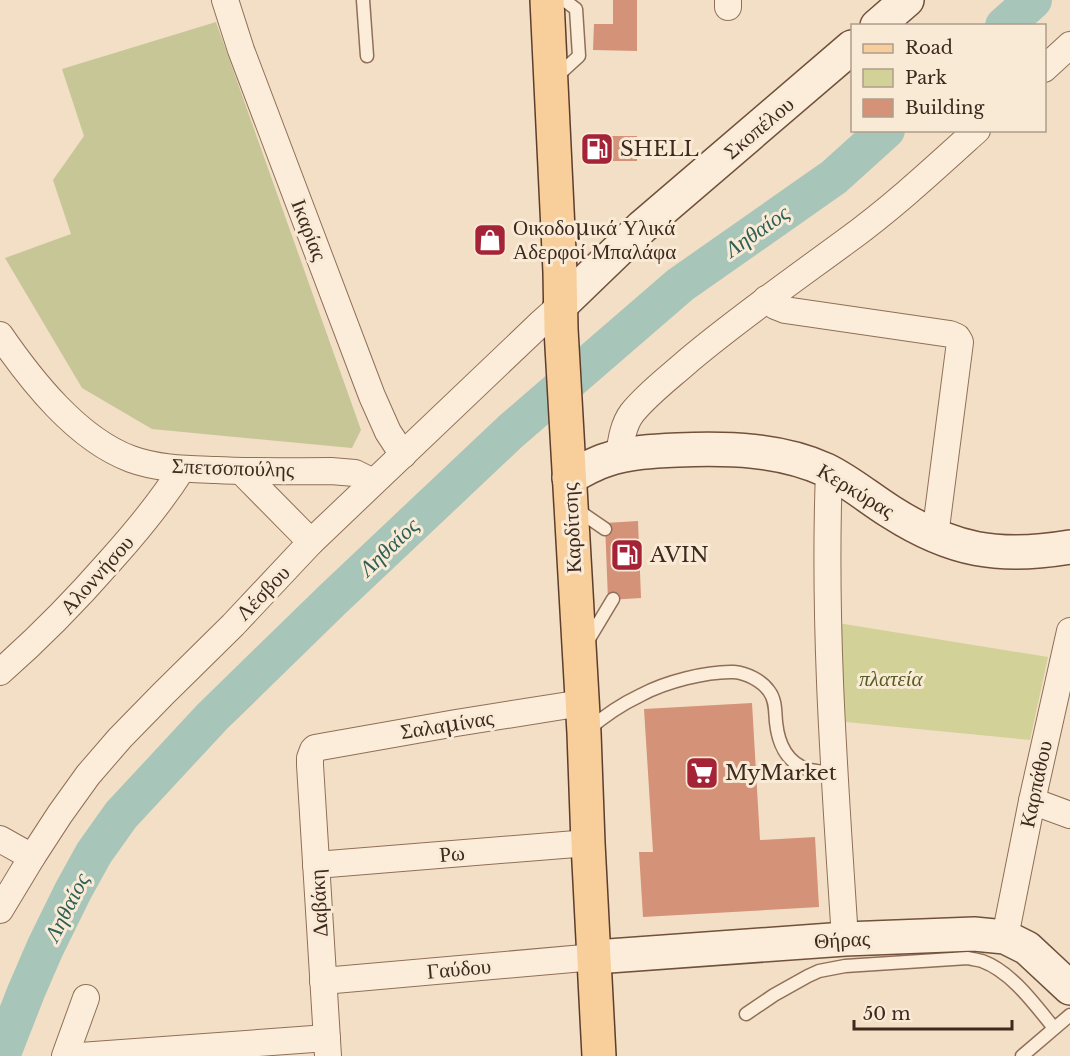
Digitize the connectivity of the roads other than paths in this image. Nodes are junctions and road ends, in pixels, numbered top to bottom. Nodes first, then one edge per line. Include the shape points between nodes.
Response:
1 (225, 0) edge
2 (363, 0) edge
3 (547, 0) edge
4 (564, 0) edge
5 (906, 0) edge
6 (880, 24) edge
7 (1070, 45) edge
8 (851, 48) edge
9 (367, 56) dead end
10 (1046, 67) edge
11 (550, 82) junction
12 (975, 132) edge
13 (766, 299) junction
14 (561, 318) junction
15 (0, 335) edge
16 (403, 455) junction
17 (619, 456) junction
18 (182, 469) junction
19 (241, 471) junction
20 (829, 472) junction
21 (373, 482) junction
22 (570, 492) junction
23 (605, 529) dead end
24 (934, 536) junction
25 (311, 542) junction
26 (1070, 548) edge
27 (613, 599) dead end
28 (1068, 647) edge
29 (580, 655) junction
30 (0, 672) edge
31 (583, 718) junction
32 (313, 750) joint
33 (834, 772) junction
34 (1032, 801) junction
35 (1070, 815) edge
36 (0, 839) edge
37 (588, 843) junction
38 (32, 857) junction
39 (316, 865) junction
40 (0, 910) edge
41 (1005, 937) junction
42 (845, 939) junction
43 (595, 957) junction
44 (323, 981) junction
45 (1070, 988) edge
46 (86, 998) dead end
47 (746, 1014) dead end
48 (1070, 1015) edge
49 (1054, 1028) junction
50 (328, 1047) edge
51 (65, 1056) edge
52 (80, 1056) edge
53 (599, 1056) edge
54 (1023, 1056) edge

1 - 16 street, Ικαρίας via 372,396
2 - 9 lane
3 - 11 main road, Καρδίτσης
4 - 11 lane via 576,9 579,56
5 - 6 street
7 - 10 street
8 - 14 street, Σκοπέλου via 642,227
11 - 14 main road, Καρδίτσης
12 - 13 street via 908,193
13 - 17 street via 642,403 626,423
13 - 24 street via 785,310 957,337 960,342
14 - 16 street, Λέσβου via 517,345
14 - 22 main road, Καρδίτσης
15 - 18 street, Σπετσοπούλης via 35,383 87,433 131,459
16 - 21 street, Λέσβου
17 - 20 street, Κερκύρας via 692,450 754,452 796,459
17 - 22 street, Κερκύρας via 598,462
18 - 19 street, Σπετσοπούλης
18 - 30 street, Αλοννήσου via 141,526 83,592
19 - 21 street, Σπετσοπούλης via 331,471 355,474
19 - 25 street
20 - 24 street, Κερκύρας
20 - 33 street via 827,580
21 - 25 street, Λέσβου
22 - 23 lane
22 - 29 main road, Καρδίτσης
24 - 26 street, Κερκύρας via 965,547 999,552
25 - 38 street, Λέσβου via 103,757
27 - 29 lane
28 - 34 street, Καρπάθου
29 - 31 main road, Καρδίτσης
31 - 32 street, Σαλαμίνας via 400,732
31 - 33 lane via 671,682 734,672 747,675 770,692 779,741 791,759 809,770
31 - 37 main road, Καρδίτσης
32 - 39 street, Δαβάκη via 310,758
33 - 42 street
34 - 35 street
34 - 41 street, Καρπάθου
36 - 38 street
37 - 39 street, Ρω
37 - 43 main road, Καρδίτσης
38 - 40 street, Λέσβου
39 - 44 street, Δαβάκη
41 - 42 street, Θήρας via 974,934
41 - 45 street, Θήρας via 1027,948
42 - 43 street, Θήρας
43 - 44 street, Γαύδου
43 - 53 main road, Καρδίτσης
44 - 50 street, Δαβάκη
46 - 51 street
47 - 49 lane via 819,971 968,958 990,965 1018,985
48 - 49 lane
49 - 54 lane
50 - 52 street

